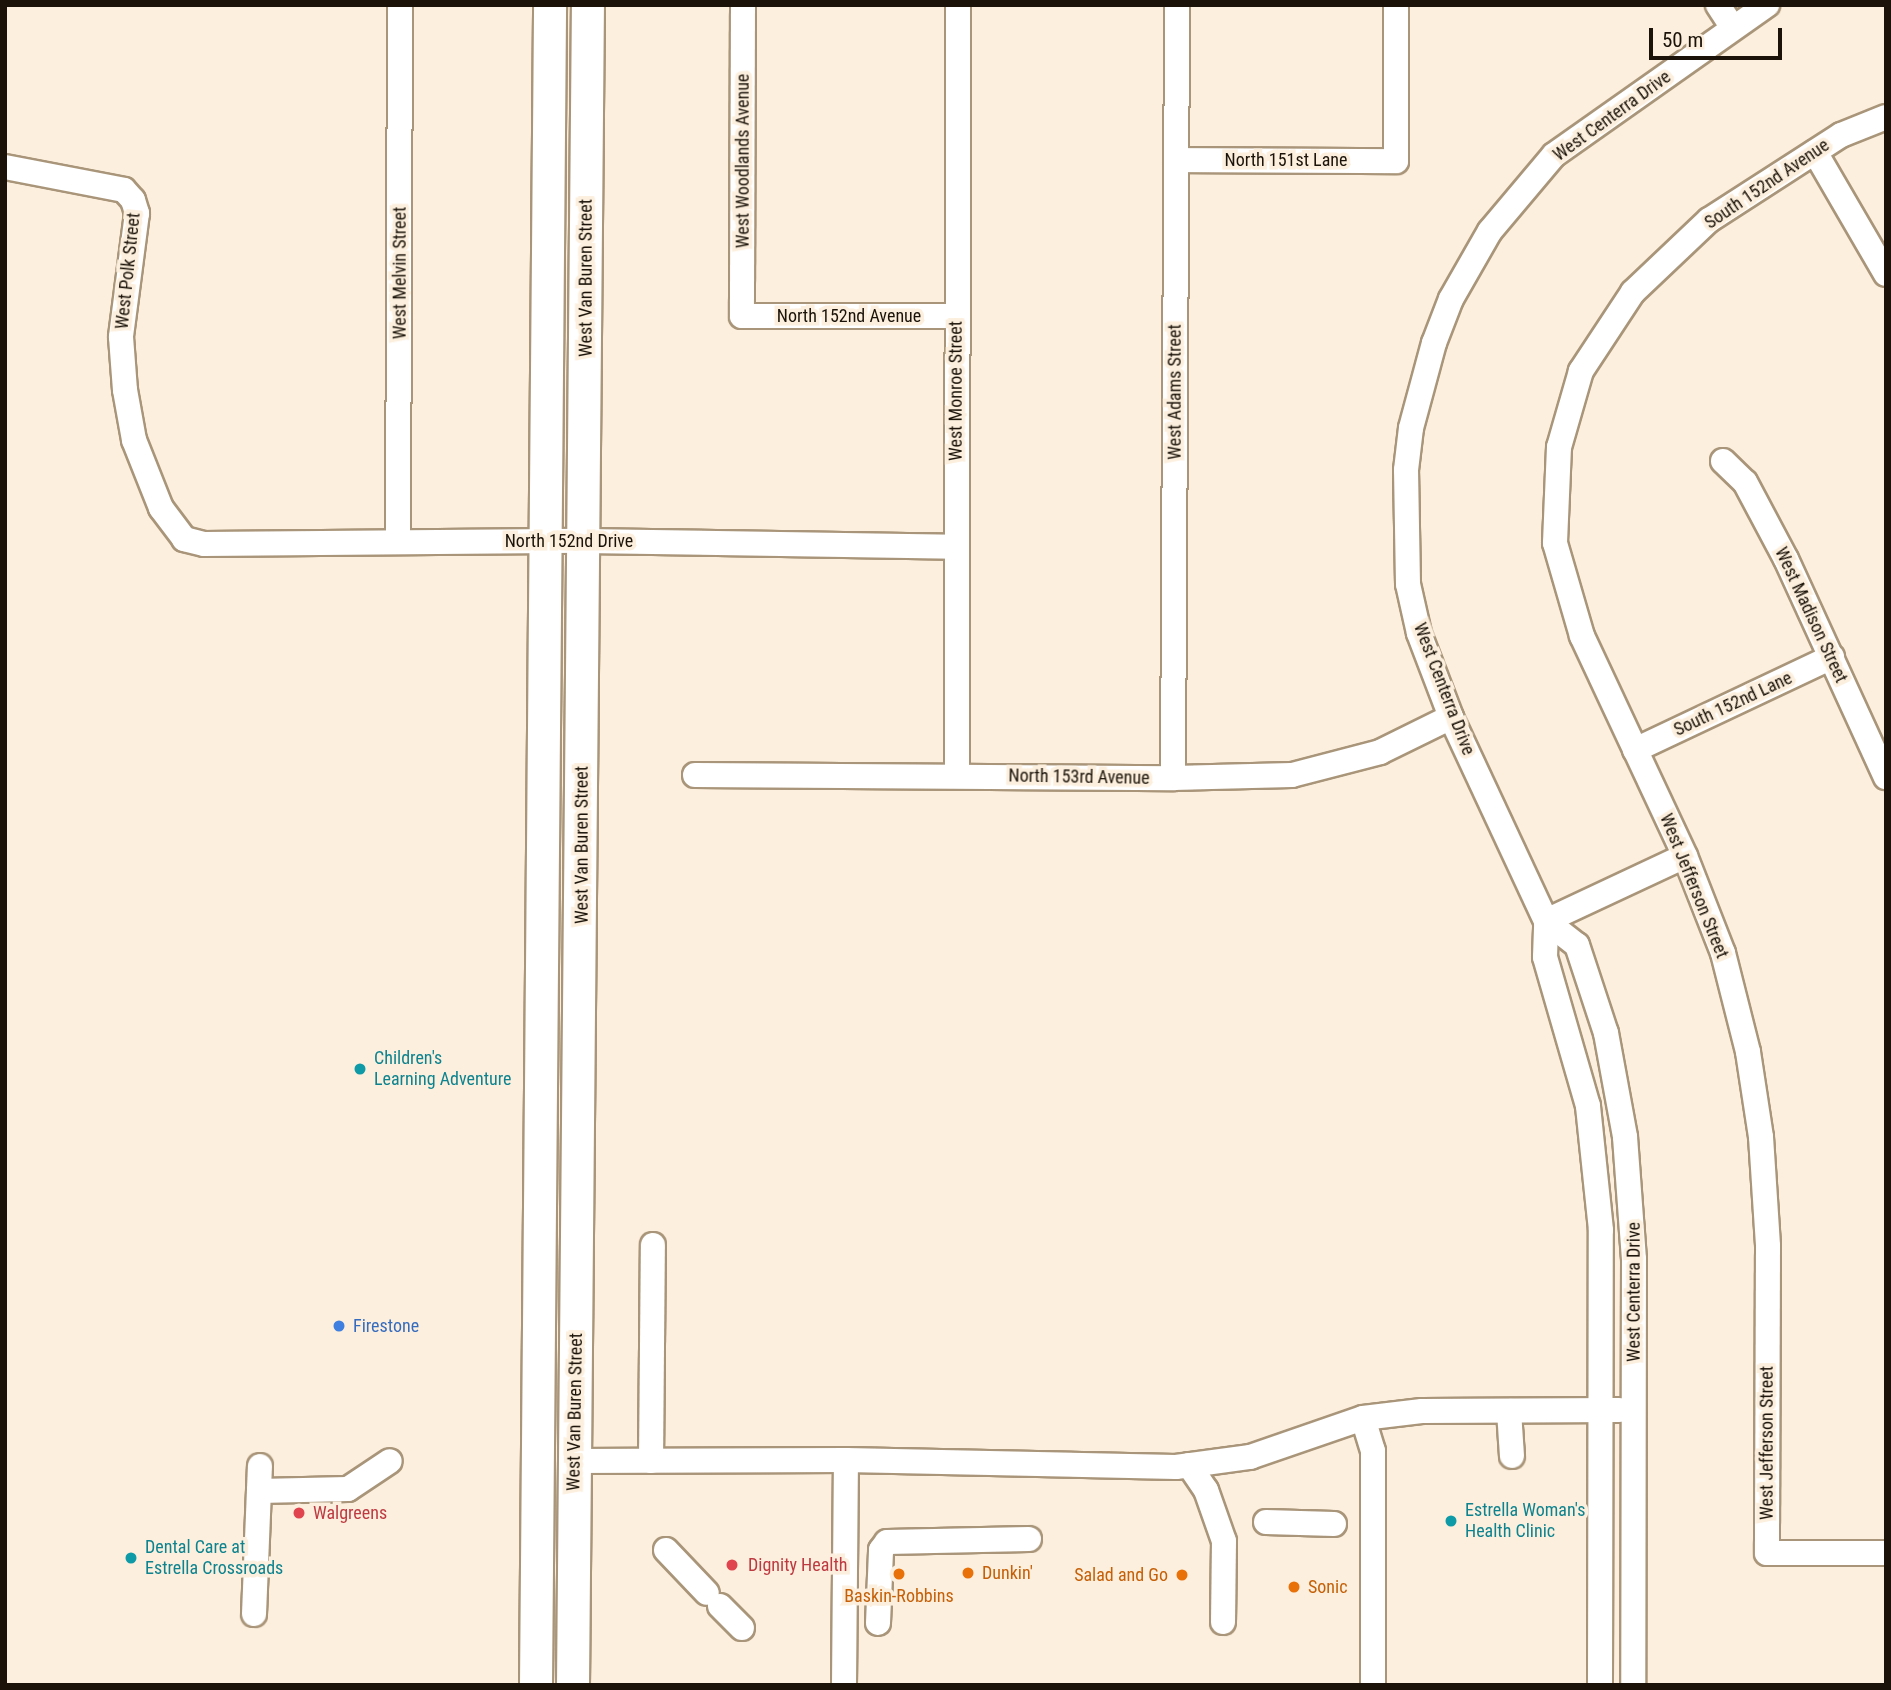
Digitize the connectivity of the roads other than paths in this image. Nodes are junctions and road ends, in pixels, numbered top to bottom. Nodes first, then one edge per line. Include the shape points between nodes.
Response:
1 (400, 5) edge
2 (550, 5) edge
3 (588, 5) edge
4 (743, 5) edge
5 (958, 5) edge
6 (1177, 5) edge
7 (1396, 5) edge
8 (1718, 5) edge
9 (1767, 5) edge
10 (1733, 28) junction
11 (1886, 117) edge
12 (1815, 152) junction
13 (1176, 160) junction
14 (5, 167) edge
15 (1886, 274) edge
16 (742, 316) joint
17 (956, 316) junction
18 (1559, 447) joint
19 (1723, 461) dead end
20 (184, 539) joint
21 (549, 541) junction
22 (584, 541) junction
23 (398, 542) junction
24 (955, 547) junction
25 (1832, 657) junction
26 (1451, 717) junction
27 (1635, 750) junction
28 (695, 775) dead end
29 (957, 776) junction
30 (1886, 777) edge
31 (1173, 778) junction
32 (1685, 856) junction
33 (1546, 921) junction
34 (1625, 1137) junction
35 (1593, 1142) junction
36 (541, 1236) junction
37 (579, 1236) junction
38 (653, 1245) dead end
39 (1602, 1410) junction
40 (1634, 1410) junction
41 (1509, 1411) junction
42 (1363, 1419) junction
43 (1512, 1456) dead end
44 (846, 1460) junction
45 (390, 1461) dead end
46 (574, 1461) junction
47 (651, 1461) junction
48 (1189, 1465) junction
49 (1266, 1521) dead end
50 (1334, 1524) dead end
51 (1029, 1539) dead end
52 (666, 1550) dead end
53 (1886, 1553) edge
54 (254, 1614) dead end
55 (1223, 1622) dead end
56 (878, 1623) dead end
57 (742, 1628) dead end
58 (536, 1685) edge
59 (573, 1685) edge
60 (844, 1685) edge
61 (1373, 1685) edge
62 (1600, 1685) edge
63 (1633, 1685) edge

1 - 23 street, West Melvin Street
2 - 21 main road, West Van Buren Street
3 - 22 main road, West Van Buren Street
4 - 16 street, West Woodlands Avenue
5 - 17 street, West Monroe Street
6 - 13 street, West Adams Street
7 - 13 street, North 151st Lane via 1396,161
8 - 10 street
9 - 10 street, West Centerra Drive
10 - 26 street, West Centerra Drive via 1554,155 1490,231 1451,299 1411,428 1404,537 1419,633
11 - 12 street, South 152nd Avenue
12 - 15 street
12 - 18 street, South 152nd Avenue via 1709,220 1633,292 1581,371
13 - 31 street, West Adams Street
14 - 20 street, West Polk Street via 124,190 133,200 137,213 121,337 125,390 134,440 161,508
16 - 17 street, North 152nd Avenue
17 - 24 street, West Monroe Street
18 - 27 street, West Jefferson Street via 1555,543 1582,636
19 - 25 street, West Madison Street via 1745,482
20 - 23 street, North 152nd Drive via 204,544
21 - 22 street, North 152nd Drive
21 - 23 street, North 152nd Drive
21 - 36 main road, West Van Buren Street
22 - 24 street, North 152nd Drive
22 - 37 main road, West Van Buren Street
24 - 29 street, West Monroe Street
25 - 27 street, South 152nd Lane
25 - 30 street, West Madison Street
26 - 31 street, North 153rd Avenue via 1380,752 1335,767 1292,775
26 - 33 street, West Centerra Drive
27 - 32 street, West Jefferson Street
28 - 29 street, North 153rd Avenue
29 - 31 street, North 153rd Avenue
32 - 33 street
32 - 53 street, West Jefferson Street via 1723,953 1748,1052 1761,1137 1768,1246 1767,1553
33 - 34 street, West Centerra Drive via 1577,945 1606,1033
33 - 35 street, West Centerra Drive via 1545,957 1575,1052
34 - 35 street
34 - 40 street, West Centerra Drive via 1633,1208
35 - 39 street, West Centerra Drive via 1601,1230
36 - 37 main road
36 - 58 main road, West Van Buren Street
37 - 46 main road, West Van Buren Street
38 - 47 street
39 - 40 street
39 - 41 street
39 - 62 street, West Centerra Drive
40 - 63 street, West Centerra Drive
41 - 42 street via 1422,1411
41 - 43 street
42 - 48 street via 1251,1457
42 - 61 street via 1373,1451
44 - 47 street
44 - 48 street
44 - 60 street
45 - 54 street via 348,1489 260,1479
46 - 47 street
46 - 59 main road, West Van Buren Street
48 - 55 street via 1206,1490 1224,1541
49 - 50 street
51 - 56 street via 887,1542 881,1550
52 - 57 street

